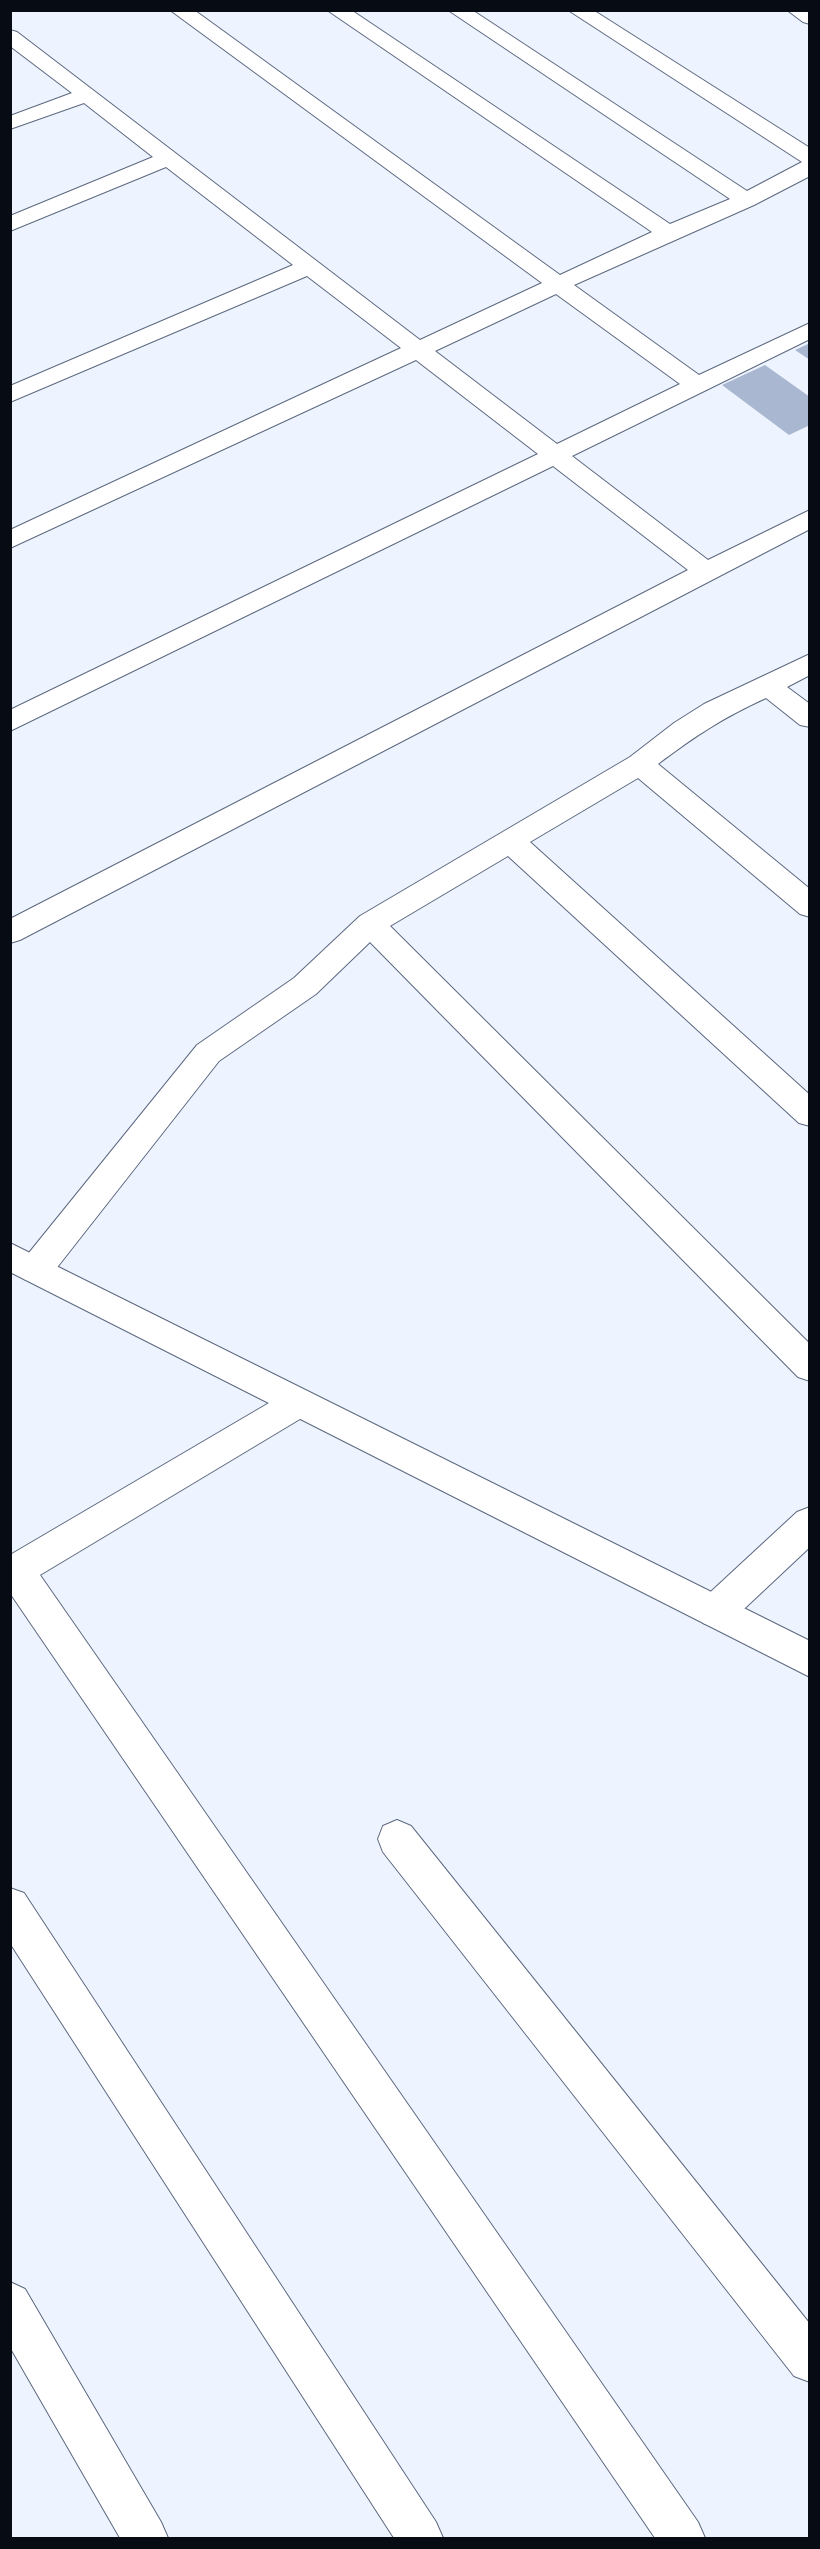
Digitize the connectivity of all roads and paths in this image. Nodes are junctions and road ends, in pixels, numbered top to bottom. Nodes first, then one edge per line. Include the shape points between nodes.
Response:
1 (180, 10) edge
2 (337, 10) edge
3 (458, 10) edge
4 (578, 10) edge
5 (797, 10) edge
6 (810, 18) edge
7 (10, 36) edge
8 (87, 95) junction
9 (10, 123) edge
10 (169, 158) junction
11 (810, 158) edge
12 (810, 167) edge
13 (746, 200) junction
14 (10, 224) edge
15 (668, 233) junction
16 (310, 266) junction
17 (558, 284) junction
18 (810, 330) edge
19 (419, 350) junction
20 (697, 385) junction
21 (10, 395) edge
22 (555, 455) junction
23 (810, 518) edge
24 (10, 540) edge
25 (706, 571) junction
26 (810, 663) edge
27 (768, 686) junction
28 (810, 718) edge
29 (10, 722) edge
30 (640, 764) junction
31 (509, 840) junction
32 (810, 906) edge
33 (370, 924) junction
34 (10, 932) edge
35 (810, 1114) edge
36 (23, 1262) edge
37 (810, 1367) edge
38 (298, 1403) junction
39 (810, 1523) edge
40 (13, 1572) edge
41 (716, 1611) junction
42 (810, 1660) edge
43 (397, 1839) dead end
44 (10, 1907) edge
45 (10, 2304) edge
46 (810, 2360) edge
47 (145, 2538) edge
48 (420, 2538) edge
49 (682, 2538) edge

1 - 17 street
2 - 15 street
3 - 13 street
4 - 11 street
5 - 6 street
7 - 8 street
8 - 9 street
8 - 10 street
10 - 14 street
10 - 16 street
12 - 13 street
13 - 15 street
15 - 17 street
16 - 19 street
16 - 21 street
17 - 19 street
17 - 20 street
18 - 20 street
19 - 22 street
19 - 24 street
20 - 22 street
22 - 25 street
22 - 29 street
23 - 25 street
25 - 34 street
26 - 27 street
27 - 28 street
27 - 30 street via 714,711
30 - 31 street
30 - 32 street
31 - 33 street
31 - 35 street
33 - 36 street via 304,986 208,1053
33 - 37 street
36 - 38 street
38 - 40 street
38 - 41 street
39 - 41 street
40 - 49 street
41 - 42 street
43 - 46 street
44 - 48 street
45 - 47 street

